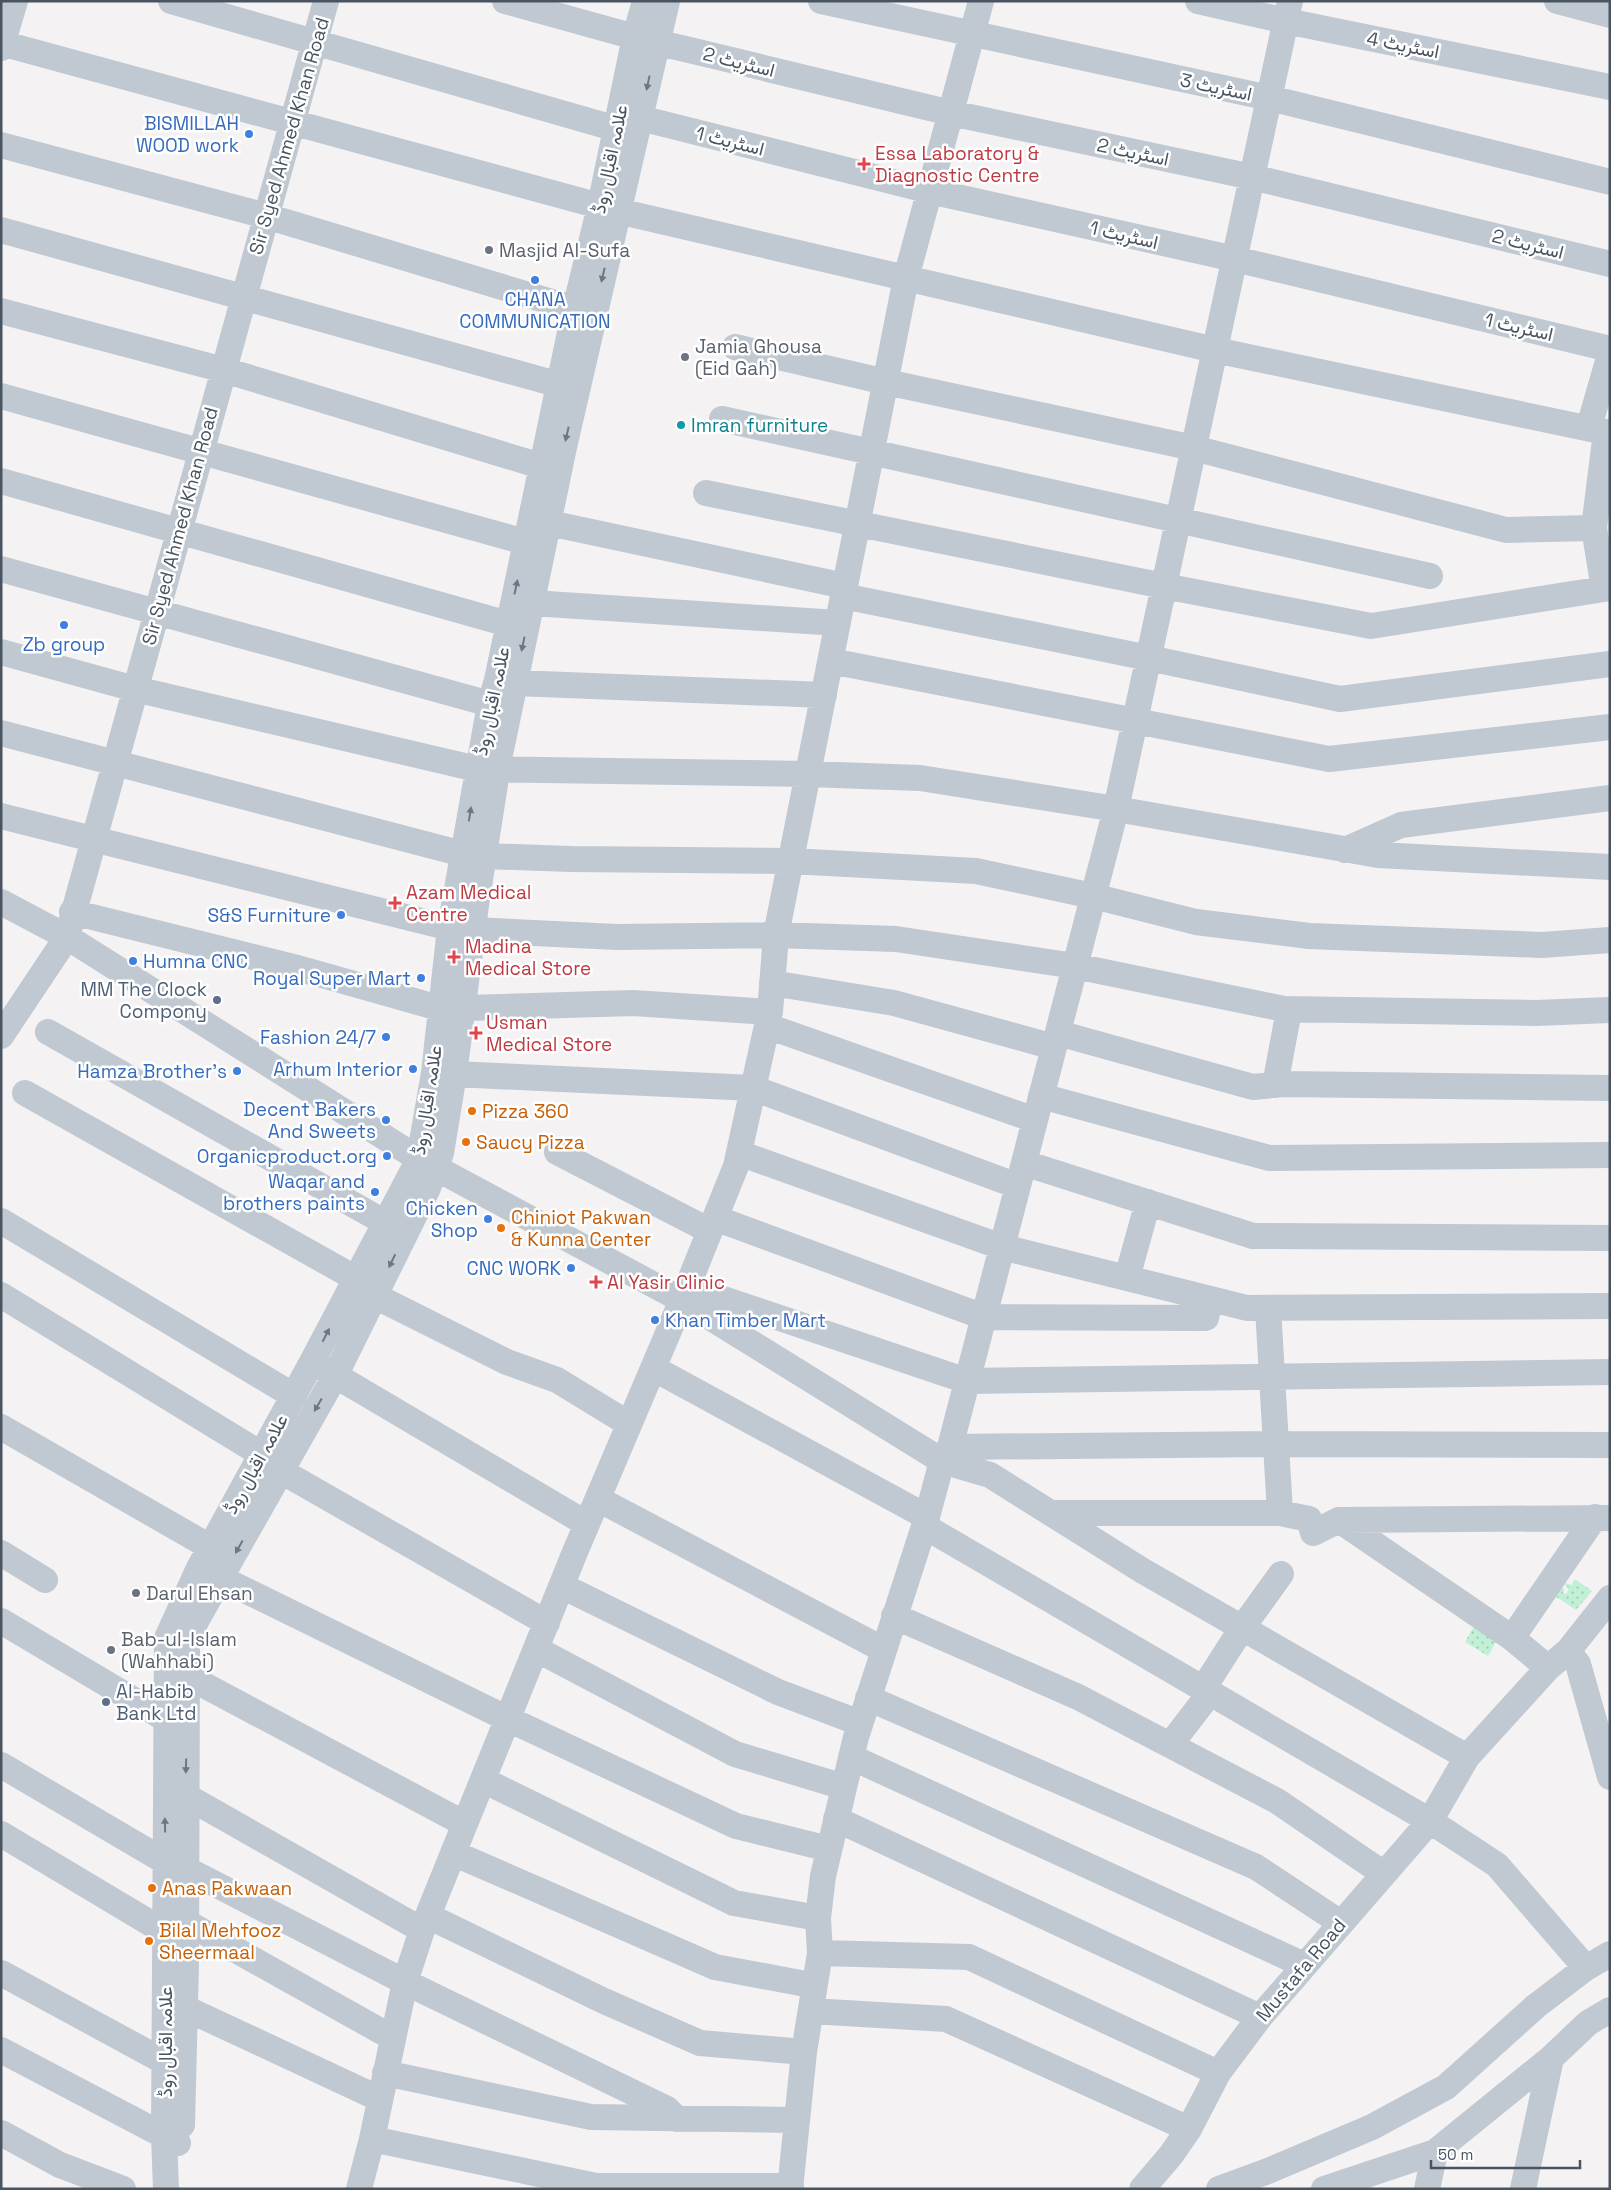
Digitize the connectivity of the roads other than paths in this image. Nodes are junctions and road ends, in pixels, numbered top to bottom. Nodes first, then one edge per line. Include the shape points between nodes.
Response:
1 (15, 1) edge
2 (171, 1) edge
3 (326, 1) edge
4 (505, 1) edge
5 (645, 1) edge
6 (667, 1) edge
7 (820, 1) edge
8 (981, 1) edge
9 (1198, 1) edge
10 (1557, 1) edge
11 (1288, 11) edge
12 (1610, 15) edge
13 (972, 35) junction
14 (646, 40) junction
15 (315, 43) junction
16 (2, 44) edge
17 (1610, 87) edge
18 (1270, 98) junction
19 (951, 114) junction
20 (640, 118) junction
21 (292, 121) junction
22 (617, 129) junction
23 (1, 145) edge
24 (1252, 177) junction
25 (1610, 182) edge
26 (930, 192) junction
27 (609, 208) junction
28 (266, 216) junction
29 (1, 230) edge
30 (1235, 259) junction
31 (1610, 264) edge
32 (906, 278) junction
33 (243, 298) junction
34 (575, 308) junction
35 (1, 311) edge
36 (735, 347) dead end
37 (1610, 349) edge
38 (1215, 350) junction
39 (1610, 354) edge
40 (224, 370) junction
41 (886, 382) junction
42 (560, 385) junction
43 (1, 396) edge
44 (722, 419) dead end
45 (1602, 430) edge
46 (1194, 448) junction
47 (201, 452) junction
48 (872, 452) junction
49 (542, 466) junction
50 (1, 481) edge
51 (706, 494) dead end
52 (1179, 519) junction
53 (549, 523) junction
54 (858, 524) junction
55 (1594, 528) junction
56 (179, 530) junction
57 (526, 542) junction
58 (1, 569) edge
59 (1430, 576) dead end
60 (1164, 586) junction
61 (1607, 588) edge
62 (844, 591) junction
63 (532, 603) junction
64 (156, 613) junction
65 (838, 623) junction
66 (508, 624) junction
67 (1, 652) edge
68 (1149, 658) junction
69 (831, 661) junction
70 (1610, 664) edge
71 (515, 683) junction
72 (135, 689) junction
73 (824, 695) junction
74 (490, 704) junction
75 (1135, 721) junction
76 (1610, 727) edge
77 (1, 733) edge
78 (115, 764) junction
79 (487, 770) junction
80 (808, 774) junction
81 (1610, 798) edge
82 (1116, 809) junction
83 (1, 816) edge
84 (94, 839) junction
85 (1345, 850) junction
86 (473, 855) junction
87 (791, 861) junction
88 (1610, 867) edge
89 (1093, 896) junction
90 (1, 902) edge
91 (72, 912) junction
92 (461, 929) junction
93 (776, 935) junction
94 (67, 937) junction
95 (1610, 940) edge
96 (1075, 966) junction
97 (772, 984) junction
98 (10, 1004) edge
99 (452, 1008) junction
100 (1282, 1009) junction
101 (1610, 1010) edge
102 (769, 1019) junction
103 (48, 1032) dead end
104 (1, 1036) edge
105 (1056, 1040) junction
106 (454, 1074) junction
107 (1275, 1085) junction
108 (753, 1088) junction
109 (1610, 1088) edge
110 (25, 1093) dead end
111 (1038, 1108) junction
112 (557, 1152) dead end
113 (739, 1153) junction
114 (1610, 1155) edge
115 (427, 1164) junction
116 (1021, 1174) junction
117 (1148, 1202) junction
118 (1, 1221) edge
119 (384, 1222) junction
120 (712, 1225) junction
121 (1610, 1238) edge
122 (1002, 1247) junction
123 (355, 1278) junction
124 (1127, 1278) junction
125 (685, 1294) junction
126 (1, 1295) edge
127 (375, 1296) junction
128 (1210, 1299) junction
129 (1610, 1306) edge
130 (1268, 1308) junction
131 (984, 1317) junction
132 (312, 1362) junction
133 (653, 1368) junction
134 (1610, 1372) edge
135 (335, 1376) junction
136 (1272, 1377) junction
137 (967, 1381) junction
138 (294, 1396) junction
139 (630, 1424) junction
140 (1, 1427) edge
141 (1276, 1444) junction
142 (1529, 1444) dead end
143 (1610, 1445) edge
144 (261, 1454) junction
145 (946, 1454) junction
146 (281, 1471) junction
147 (598, 1499) junction
148 (1054, 1513) junction
149 (1280, 1513) junction
150 (1603, 1517) edge
151 (1339, 1520) junction
152 (925, 1522) junction
153 (587, 1524) junction
154 (1, 1553) edge
155 (210, 1564) junction
156 (1281, 1574) dead end
157 (45, 1580) dead end
158 (562, 1586) junction
159 (1610, 1598) edge
160 (894, 1616) junction
161 (1, 1621) edge
162 (547, 1623) junction
163 (1242, 1628) junction
164 (1512, 1638) junction
165 (536, 1649) junction
166 (884, 1650) junction
167 (1568, 1651) junction
168 (1548, 1668) junction
169 (177, 1670) junction
170 (1206, 1691) junction
171 (868, 1698) junction
172 (508, 1719) junction
173 (860, 1723) junction
174 (176, 1725) junction
175 (1170, 1745) junction
176 (851, 1757) junction
177 (1467, 1757) junction
178 (1, 1765) edge
179 (1610, 1777) edge
180 (483, 1780) junction
181 (844, 1787) junction
182 (175, 1792) junction
183 (836, 1819) junction
184 (1430, 1821) junction
185 (465, 1824) junction
186 (1, 1834) edge
187 (829, 1849) junction
188 (453, 1853) junction
189 (176, 1866) junction
190 (1384, 1874) junction
191 (818, 1918) junction
192 (425, 1923) junction
193 (1341, 1923) junction
194 (176, 1927) junction
195 (820, 1953) junction
196 (1610, 1954) edge
197 (1304, 1965) junction
198 (1586, 1968) junction
199 (1, 1972) edge
200 (405, 1982) junction
201 (814, 1984) junction
202 (184, 2008) junction
203 (1610, 2010) edge
204 (811, 2012) junction
205 (1260, 2017) junction
206 (393, 2038) junction
207 (1, 2050) edge
208 (804, 2052) junction
209 (1551, 2058) junction
210 (164, 2062) junction
211 (386, 2073) junction
212 (1218, 2073) junction
213 (380, 2099) junction
214 (677, 2119) junction
215 (797, 2120) junction
216 (1189, 2129) junction
217 (1, 2133) edge
218 (372, 2139) junction
219 (173, 2141) junction
220 (1435, 2152) junction
221 (791, 2187) edge
222 (123, 2189) edge
223 (166, 2189) edge
224 (184, 2189) edge
225 (358, 2189) edge
226 (1142, 2189) edge
227 (1219, 2189) edge
228 (1324, 2189) edge
229 (1427, 2189) edge
230 (1523, 2189) edge

1 - 16 street
2 - 15 street
3 - 15 street, Sir Syed Ahmed Khan Road
4 - 14 street, اسٹریٹ 2
5 - 14 street, علامہ اقبال روڈ
6 - 14 street, علامہ اقبال روڈ
7 - 13 street, اسٹریٹ 3
8 - 13 street
9 - 11 street, اسٹریٹ 4
10 - 12 street
11 - 17 street, اسٹریٹ 4
11 - 18 street
13 - 18 street, اسٹریٹ 3
13 - 19 street
14 - 19 street, اسٹریٹ 2
14 -> 20 street, علامہ اقبال روڈ
14 - 22 street, علامہ اقبال روڈ
15 - 21 street, Sir Syed Ahmed Khan Road
15 - 22 street
16 - 21 street
18 - 24 street
18 - 25 street, اسٹریٹ 3
19 - 24 street, اسٹریٹ 2
19 - 26 street
20 - 26 street, اسٹریٹ 1
20 - 27 street, علامہ اقبال روڈ
21 - 27 street
21 - 28 street, Sir Syed Ahmed Khan Road
22 - 27 street, علامہ اقبال روڈ
23 - 28 street
24 - 30 street
24 - 31 street, اسٹریٹ 2
26 - 30 street, اسٹریٹ 1
26 - 32 street
27 - 32 street
27 - 34 street, علامہ اقبال روڈ
27 -> 53 street, علامہ اقبال روڈ
28 - 33 street, Sir Syed Ahmed Khan Road
28 - 34 street
29 - 33 street
30 - 37 street, اسٹریٹ 1
30 - 38 street
32 - 38 street
32 - 41 street
33 - 40 street, Sir Syed Ahmed Khan Road
33 - 42 street
34 - 42 street, علامہ اقبال روڈ
35 - 40 street
36 - 41 street
38 - 45 street
38 - 46 street
39 - 45 street
40 - 47 street, Sir Syed Ahmed Khan Road
40 - 49 street
41 - 46 street
41 - 48 street
42 - 49 street, علامہ اقبال روڈ
43 - 47 street
44 - 48 street
45 - 55 street
46 - 52 street
46 - 55 street via 1506,530
47 - 56 street, Sir Syed Ahmed Khan Road
47 - 57 street
48 - 52 street
48 - 54 street
49 - 57 street, علامہ اقبال روڈ
50 - 56 street
51 - 54 street
52 - 59 street
52 - 60 street
53 - 62 street
53 - 63 street, علامہ اقبال روڈ
54 - 60 street
54 - 62 street
55 - 61 street
56 - 64 street, Sir Syed Ahmed Khan Road
56 - 66 street
66 -> 57 street, علامہ اقبال روڈ
58 - 64 street
60 - 61 street via 1371,626
60 - 68 street
62 - 65 street
62 - 68 street
63 - 65 street
63 -> 71 street, علامہ اقبال روڈ
64 - 72 street, Sir Syed Ahmed Khan Road
64 - 74 street
65 - 69 street
66 - 74 street, علامہ اقبال روڈ
67 - 72 street
68 - 70 street via 1340,699
68 - 75 street
69 - 73 street
69 - 75 street
71 - 73 street
71 - 79 street, علامہ اقبال روڈ
72 - 78 street, Sir Syed Ahmed Khan Road
72 - 79 street
73 - 80 street
74 - 79 street, علامہ اقبال روڈ
75 - 76 street via 1329,759
75 - 82 street
77 - 78 street
78 - 84 street, Sir Syed Ahmed Khan Road
78 - 86 street
79 - 80 street
79 - 86 street, علامہ اقبال روڈ
80 - 82 street via 920,778
80 - 87 street
81 - 85 street via 1401,824
82 - 85 street
82 - 89 street
83 - 84 street
84 - 91 street, Sir Syed Ahmed Khan Road
84 - 92 street
85 - 88 street via 1378,855
86 - 87 street via 571,860
86 - 92 street, علامہ اقبال روڈ
87 - 89 street via 976,871
87 - 93 street
89 - 95 street via 1196,922 1309,936 1542,945
89 - 96 street
90 - 94 street
91 - 94 street, Sir Syed Ahmed Khan Road
91 - 99 street
92 - 93 street via 617,937
92 - 99 street, علامہ اقبال روڈ
93 - 96 street via 896,939
93 - 97 street
94 - 98 street, Sir Syed Ahmed Khan Road
94 - 115 street
96 - 100 street
96 - 105 street
97 - 102 street
97 - 105 street via 894,1003
98 - 104 street, Sir Syed Ahmed Khan Road
99 - 102 street via 633,1003
99 - 106 street, علامہ اقبال روڈ
99 - 115 street, علامہ اقبال روڈ via 434,1073
100 - 101 street via 1536,1013
100 - 107 street via 1289,1010
102 - 108 street
102 - 111 street
103 - 119 street
105 - 107 street via 1253,1087
105 - 111 street
106 - 108 street
106 - 115 street, علامہ اقبال روڈ via 441,1153
107 - 109 street
108 - 113 street
108 - 116 street
110 - 123 street
111 - 114 street via 1268,1158
111 - 116 street
112 - 120 street
113 - 120 street
113 - 122 street
115 - 119 street, علامہ اقبال روڈ
115 - 125 street
115 -> 127 street, علامہ اقبال روڈ
116 - 117 street
116 - 122 street
117 - 121 street via 1253,1236
117 - 124 street
118 - 138 street
119 - 123 street, علامہ اقبال روڈ
120 - 125 street
120 - 131 street
122 - 124 street
122 - 131 street
132 -> 123 street, علامہ اقبال روڈ
124 - 128 street
125 - 133 street
125 - 137 street
125 - 145 street
126 - 144 street
127 - 135 street, علامہ اقبال روڈ
127 - 139 street via 507,1362 557,1380
128 - 130 street via 1247,1308
128 - 131 street via 1206,1318
129 - 130 street
130 - 136 street
131 - 137 street
132 - 135 street
132 - 138 street, علامہ اقبال روڈ
133 - 139 street
133 - 152 street
134 - 136 street
135 -> 146 street, علامہ اقبال روڈ
135 - 153 street
136 - 137 street
136 - 141 street
137 - 145 street
138 - 144 street, علامہ اقبال روڈ
139 - 147 street
140 - 155 street
141 - 143 street
141 - 145 street
141 - 149 street
142 - 143 street
144 - 155 street, علامہ اقبال روڈ
145 - 148 street via 990,1475
145 - 152 street
146 -> 155 street, علامہ اقبال روڈ
146 - 162 street
147 - 153 street
147 - 166 street
148 - 149 street
148 - 163 street
149 - 151 street via 1309,1519 1312,1533
150 - 151 street
150 - 164 street
151 - 164 street
152 - 160 street
152 - 170 street
153 - 158 street
154 - 157 street
155 - 169 street, علامہ اقبال روڈ via 167,1638
155 - 172 street
156 - 163 street
158 - 162 street
158 - 173 street via 778,1692
159 - 167 street, Mustafa Road
160 - 166 street
160 - 175 street via 1078,1697
161 - 174 street
162 - 165 street
163 - 170 street
163 - 177 street
164 - 168 street
165 - 172 street
165 - 181 street via 735,1754
166 - 171 street
167 - 168 street, Mustafa Road
167 - 179 street via 1578,1664
168 - 177 street, Mustafa Road
169 - 174 street, علامہ اقبال روڈ
169 - 185 street
170 - 175 street
170 - 184 street
171 - 173 street
171 - 193 street via 1256,1866
172 - 180 street
172 - 187 street via 736,1826
173 - 176 street
174 - 182 street, علامہ اقبال روڈ
175 - 190 street via 1277,1802
176 - 181 street
176 - 197 street
177 - 184 street, Mustafa Road
178 - 189 street
180 - 185 street
180 - 191 street via 734,1904
181 - 183 street
182 - 189 street, علامہ اقبال روڈ
182 - 192 street
183 - 187 street
183 - 205 street
184 - 190 street, Mustafa Road
184 - 198 street via 1497,1865
185 - 188 street
186 - 194 street
187 - 191 street
188 - 192 street
188 - 201 street via 715,1967
189 - 194 street, علامہ اقبال روڈ
189 - 200 street
190 - 193 street, Mustafa Road
191 - 195 street
192 - 200 street
192 - 208 street via 700,2043
193 - 197 street, Mustafa Road
194 - 202 street, علامہ اقبال روڈ
194 - 206 street
194 - 210 street, علامہ اقبال روڈ
195 - 201 street
195 - 212 street via 969,1958
196 - 198 street
197 - 205 street, Mustafa Road
198 - 227 street via 1536,2006 1446,2087 1372,2127
199 - 210 street
200 - 206 street
200 - 214 street via 667,2109
201 - 204 street
202 - 213 street
202 - 219 street, علامہ اقبال روڈ
203 - 209 street via 1588,2023
204 - 208 street
204 - 216 street via 946,2019
205 - 212 street, Mustafa Road
206 - 211 street
207 - 219 street
208 - 215 street
209 - 220 street
209 - 230 street
210 - 219 street, علامہ اقبال روڈ
211 - 213 street
211 - 214 street via 591,2117
212 - 216 street, Mustafa Road
213 - 218 street
214 - 215 street
215 - 221 street
216 - 226 street, Mustafa Road
217 - 222 street via 60,2165
218 - 221 street via 596,2186
218 - 225 street
219 - 223 street, علامہ اقبال روڈ
219 - 224 street, علامہ اقبال روڈ
220 - 228 street
220 - 229 street

